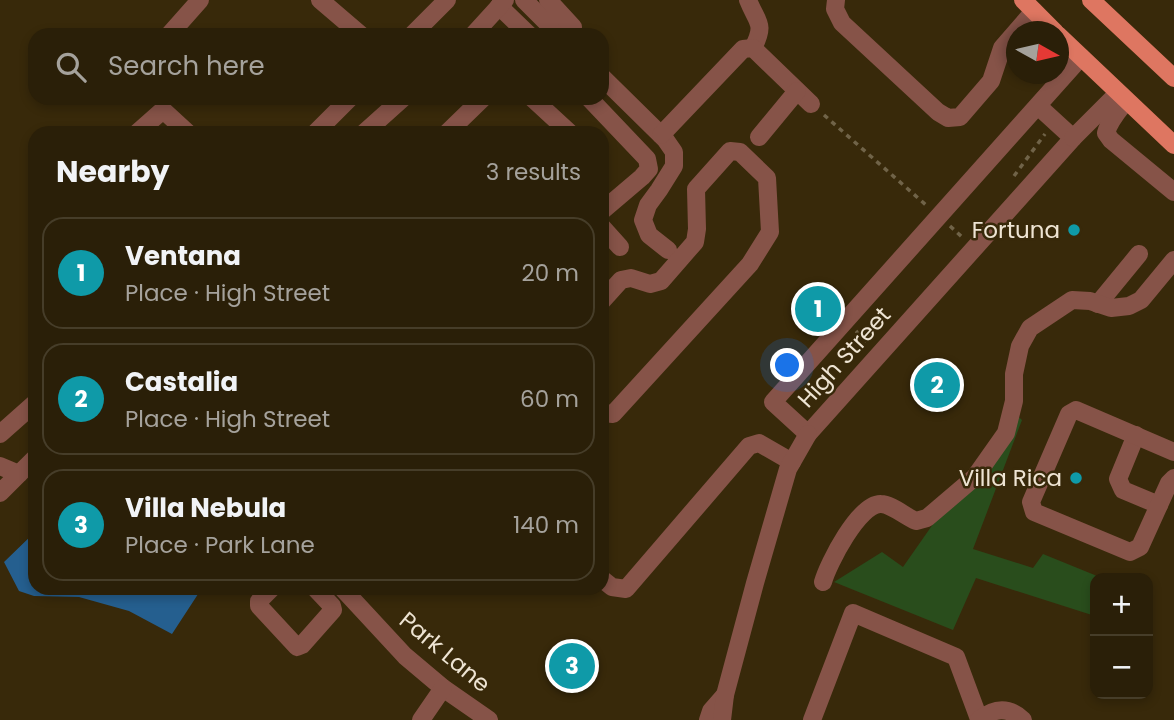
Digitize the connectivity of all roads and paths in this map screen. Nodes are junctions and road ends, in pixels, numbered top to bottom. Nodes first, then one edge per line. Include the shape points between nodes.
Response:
1 (200, 0) edge
2 (320, 0) edge
3 (447, 0) edge
4 (524, 0) edge
5 (548, 0) edge
6 (748, 0) edge
7 (836, 0) edge
8 (1091, 0) edge
9 (502, 3) edge
10 (1028, 5) edge
11 (1045, 21) edge
12 (175, 28) edge
13 (353, 28) edge
14 (419, 28) edge
15 (479, 28) edge
16 (523, 28) edge
17 (552, 28) edge
18 (573, 28) edge
19 (1069, 45) edge
20 (753, 48) junction
21 (1081, 57) junction
22 (1174, 78) edge
23 (609, 84) edge
24 (797, 91) junction
25 (1122, 97) junction
26 (811, 104) joint
27 (342, 105) edge
28 (395, 105) edge
29 (476, 105) edge
30 (540, 105) edge
31 (596, 105) edge
32 (1038, 106) junction
33 (145, 126) edge
34 (180, 126) edge
35 (322, 126) edge
36 (372, 126) edge
37 (454, 126) edge
38 (562, 126) edge
39 (661, 135) junction
40 (759, 136) dead end
41 (1073, 138) junction
42 (1174, 145) edge
43 (1174, 192) edge
44 (609, 205) edge
45 (939, 216) junction
46 (609, 234) edge
47 (621, 247) dead end
48 (975, 248) junction
49 (668, 250) dead end
50 (1139, 254) dead end
51 (1174, 260) edge
52 (609, 294) edge
53 (1098, 304) junction
54 (845, 322) junction
55 (880, 353) junction
56 (28, 409) edge
57 (609, 413) edge
58 (0, 434) edge
59 (808, 434) junction
60 (1136, 435) junction
61 (1174, 452) edge
62 (792, 462) junction
63 (28, 465) edge
64 (0, 466) edge
65 (19, 474) junction
66 (1174, 478) edge
67 (0, 493) edge
68 (1159, 505) junction
69 (823, 582) dead end
70 (609, 585) edge
71 (265, 595) edge
72 (322, 595) edge
73 (353, 595) edge
74 (443, 688) junction
75 (725, 695) junction
76 (421, 720) edge
77 (489, 720) edge
78 (708, 720) edge
79 (722, 720) edge
80 (812, 720) edge
81 (979, 720) edge
82 (1023, 720) edge

1 - 12 street
2 - 13 street
3 - 14 street
4 - 17 street
5 - 18 street
6 - 20 street via 760,23
7 - 10 street via 842,23 948,118 960,117 991,81 1002,48
8 - 22 main road
9 - 15 street
9 - 16 street
10 - 11 main road
19 - 21 main road
20 - 24 street
20 - 39 street via 743,49
21 - 25 main road
21 - 32 street, High Street
23 - 39 street
24 - 26 street
24 - 40 street
25 - 41 street, High Street
25 - 42 main road
25 - 43 street via 1106,133
26 - 45 path
27 - 35 street
28 - 36 street
29 - 37 street
30 - 38 street
31 - 44 street via 647,159 649,169
32 - 41 street
32 - 45 street, High Street
33 - 34 street via 163,110
39 - 49 street via 674,152 674,166 643,220 649,235
41 - 48 street, High Street
45 - 48 path
45 - 54 street, High Street
46 - 47 street
48 - 55 street, High Street
50 - 53 street
51 - 53 street via 1141,300 1129,306
52 - 57 street via 621,280 662,281 695,242 696,189 730,151 740,152 767,178 770,232 750,264
53 - 69 street via 1072,300 1030,328 1020,346 1006,433 975,477 916,522 891,506 880,503 871,507 859,516 826,569
54 - 55 path
54 - 59 street, High Street via 773,402
55 - 59 street, High Street
56 - 58 street
59 - 62 street
60 - 61 street
60 - 68 street via 1118,479 1123,490
60 - 68 street via 1076,410 1069,414 1031,502 1034,512 1130,552 1140,547
62 - 70 street via 759,443 749,446 626,589
62 - 75 street
63 - 65 street
64 - 65 street
65 - 67 street
66 - 68 street
71 - 72 street via 259,606 298,647 333,610
73 - 74 street, Park Lane via 405,656
74 - 76 street
74 - 77 street, Park Lane
75 - 78 street
75 - 79 street
80 - 81 street via 853,613 956,657
81 - 82 street via 1000,710

